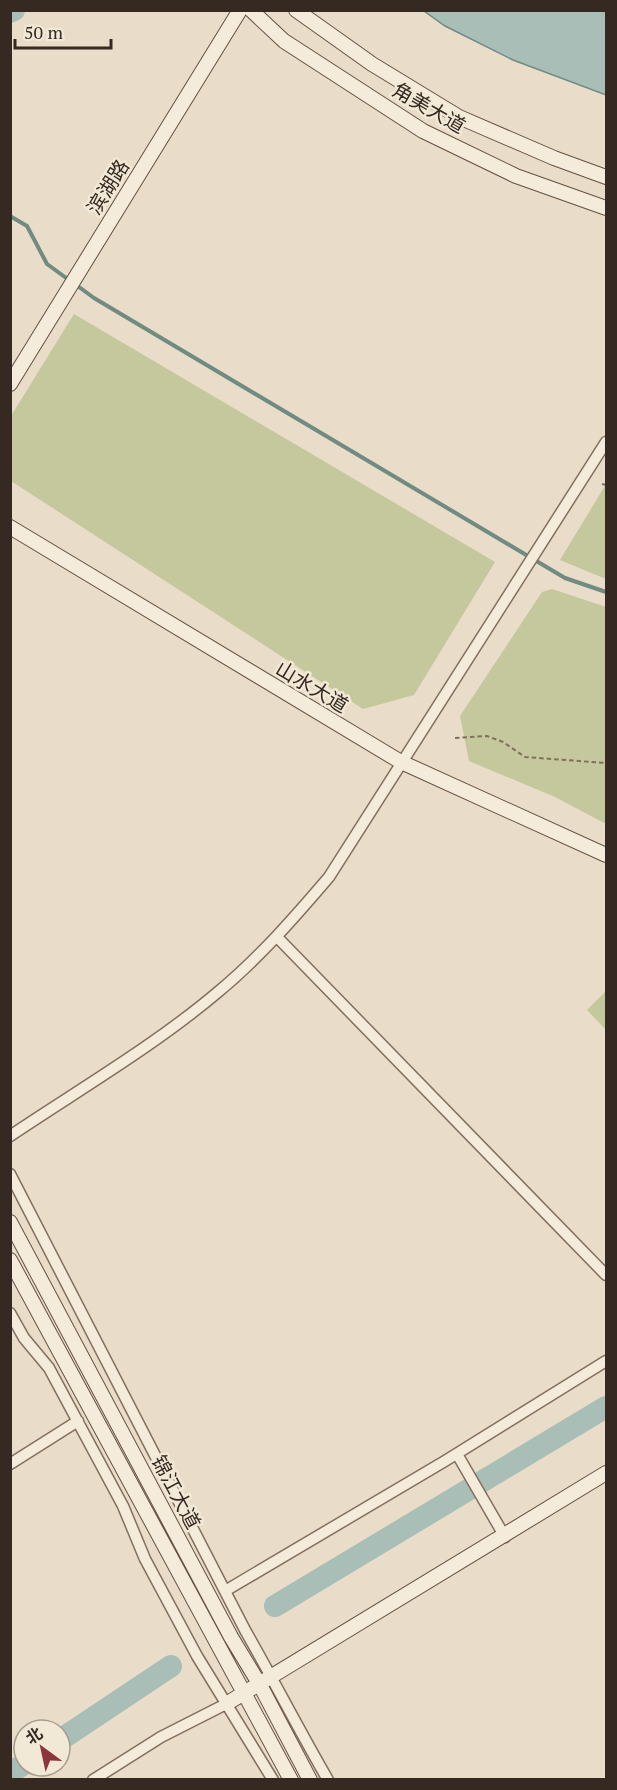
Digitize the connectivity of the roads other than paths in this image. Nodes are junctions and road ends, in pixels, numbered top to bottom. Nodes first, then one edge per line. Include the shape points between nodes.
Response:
1 (240, 10) edge
2 (251, 10) edge
3 (296, 10) edge
4 (606, 177) edge
5 (606, 208) edge
6 (10, 384) edge
7 (606, 441) edge
8 (10, 527) edge
9 (401, 762) junction
10 (606, 855) edge
11 (278, 938) junction
12 (10, 1136) edge
13 (10, 1174) edge
14 (10, 1222) edge
15 (10, 1260) edge
16 (606, 1275) edge
17 (10, 1313) edge
18 (606, 1361) edge
19 (78, 1421) junction
20 (457, 1454) junction
21 (10, 1464) edge
22 (606, 1473) edge
23 (505, 1537) junction
24 (225, 1591) junction
25 (266, 1681) junction
26 (245, 1693) junction
27 (226, 1704) junction
28 (93, 1779) edge
29 (273, 1779) edge
30 (291, 1779) edge
31 (310, 1779) edge
32 (328, 1779) edge

1 - 6 street, 滨湖路
2 - 5 street, 角美大道 via 284,41 423,131 516,176
3 - 4 street, 角美大道 via 372,64 459,117
7 - 9 street
8 - 9 street, 山水大道
9 - 10 street, 山水大道
9 - 11 street via 329,877
11 - 12 street via 166,1032
11 - 16 street
13 - 24 street
14 - 25 street, 锦江大道 via 220,1617
15 - 26 street, 锦江大道
17 - 19 street via 24,1338 49,1368
18 - 20 street
19 - 21 street
19 - 27 street via 123,1506 145,1559
20 - 23 street
20 - 24 street
22 - 23 street
23 - 25 street
24 - 25 street
25 - 26 street
25 - 31 street, 锦江大道
25 - 32 street
26 - 27 street
26 - 30 street, 锦江大道
27 - 28 street
27 - 29 street

